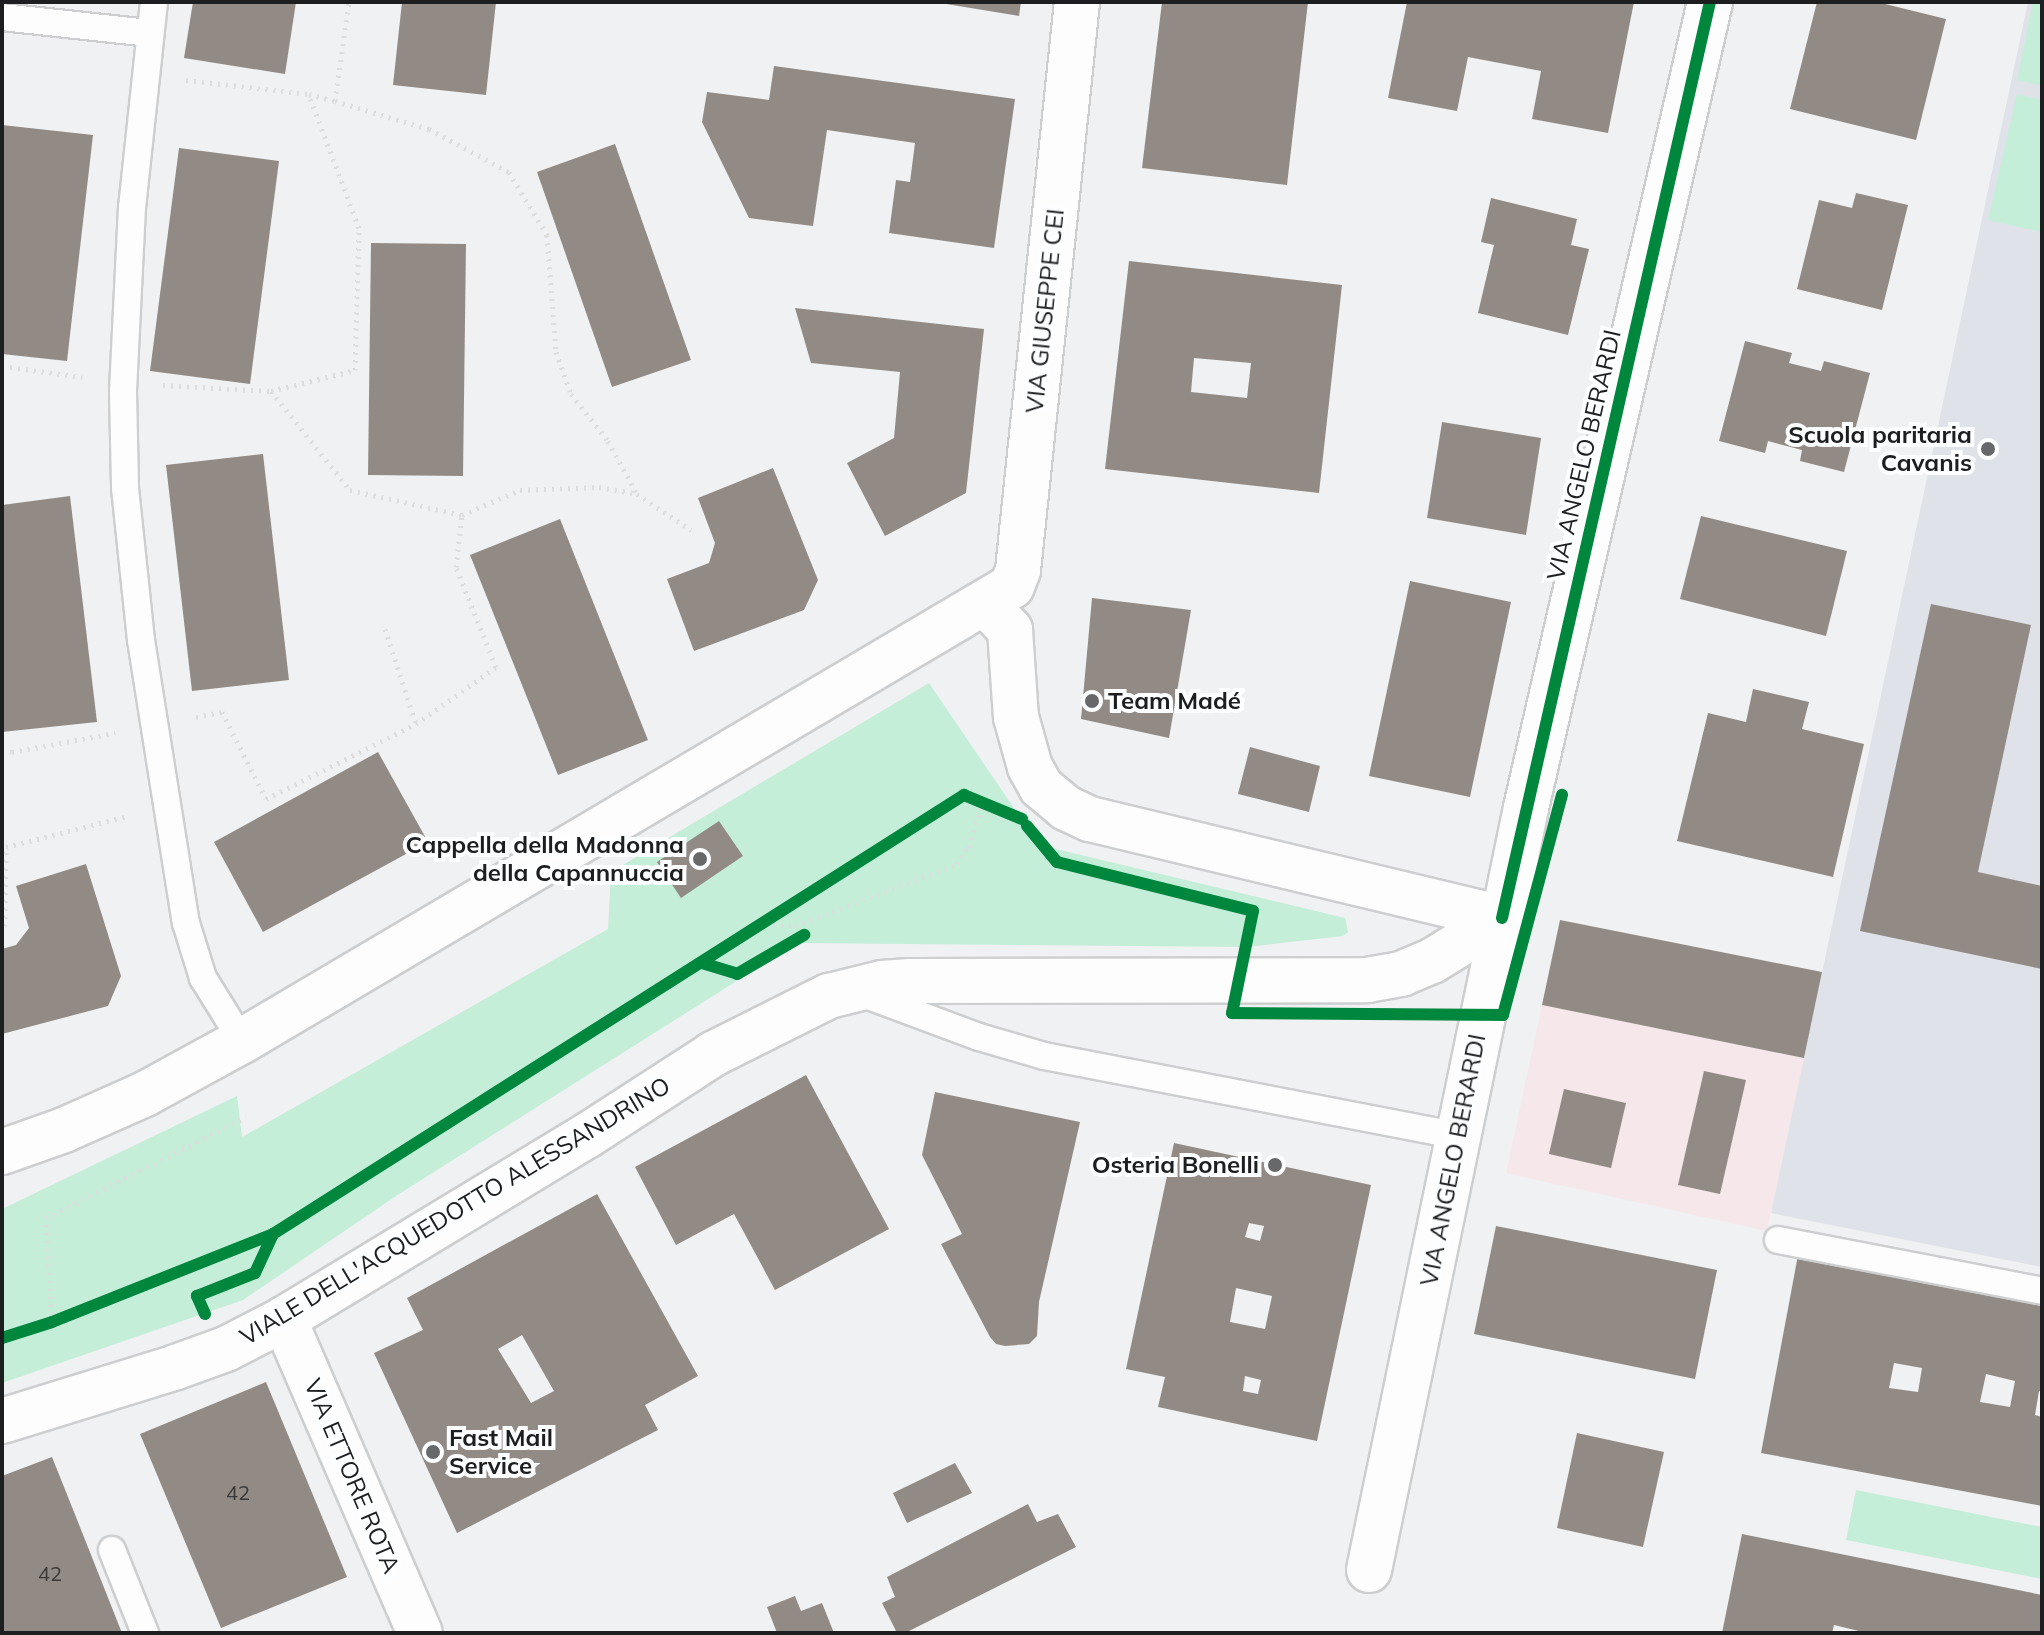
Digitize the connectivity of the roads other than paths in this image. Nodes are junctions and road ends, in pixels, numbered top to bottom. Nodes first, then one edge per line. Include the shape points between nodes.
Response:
1 (154, 2) edge
2 (1077, 2) edge
3 (1710, 2) edge
4 (2, 17) edge
5 (150, 33) junction
6 (985, 603) junction
7 (1502, 918) junction
8 (851, 989) junction
9 (242, 1041) junction
10 (1458, 1136) junction
11 (2, 1152) edge
12 (1778, 1240) dead end
13 (2042, 1291) edge
14 (284, 1319) junction
15 (2, 1421) edge
16 (112, 1550) dead end
17 (1369, 1570) dead end
18 (145, 1633) edge
19 (420, 1633) edge

1 - 5 lane
2 - 6 street, VIA GIUSEPPE CEI via 1018,570 1012,586
3 - 7 street, VIA ANGELO BERARDI
4 - 5 lane
5 - 9 lane via 132,207 124,383 128,528 193,951 210,992
6 - 7 street via 1010,630 1016,717 1027,760 1041,787 1066,808 1090,819
6 - 9 street
7 - 8 street, VIALE DELL'ACQUEDOTTO ALESSANDRINO via 1424,965 1367,980 951,980
7 - 10 street, VIA ANGELO BERARDI
8 - 10 lane via 1044,1056
8 - 14 street, VIALE DELL'ACQUEDOTTO ALESSANDRINO via 803,1006 713,1054
9 - 11 street via 145,1094
10 - 17 street, VIA ANGELO BERARDI
12 - 13 lane
14 - 15 street, VIALE DELL'ACQUEDOTTO ALESSANDRINO via 226,1349
14 - 19 street, VIA ETTORE ROTA
16 - 18 lane

